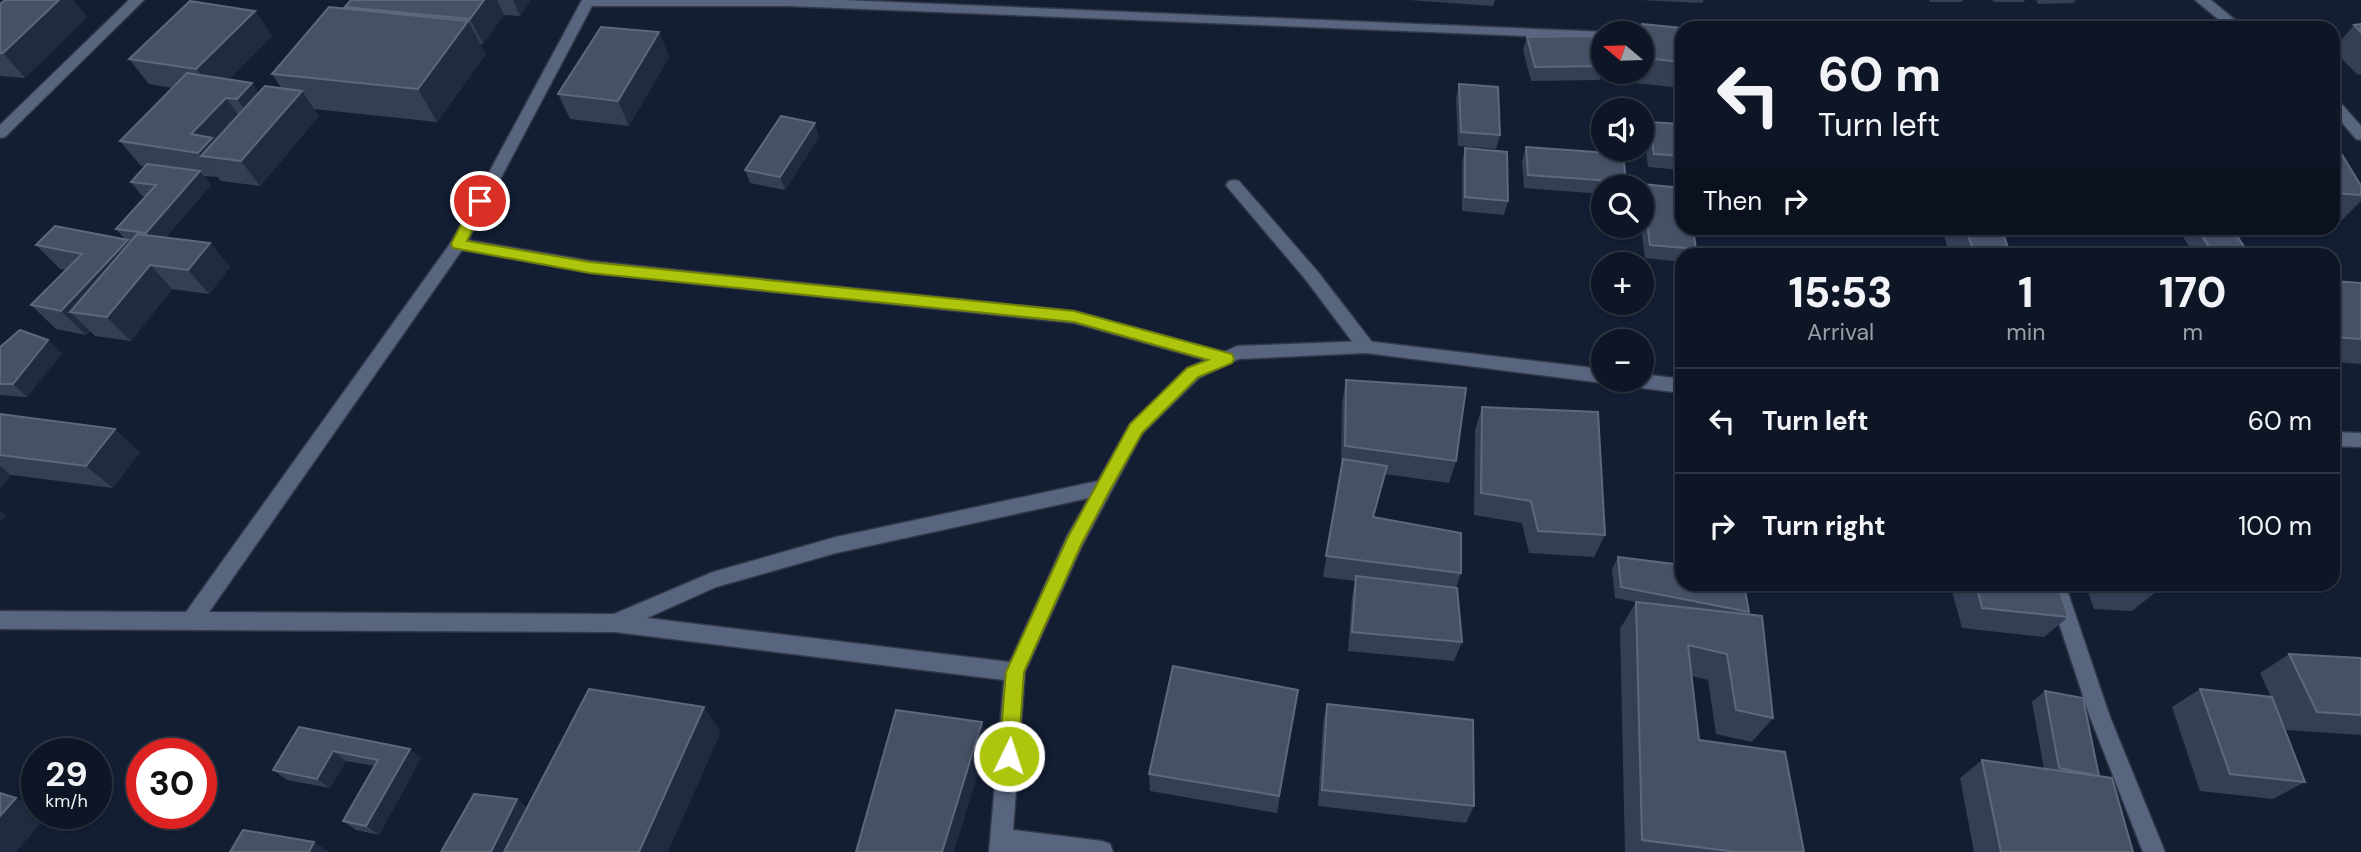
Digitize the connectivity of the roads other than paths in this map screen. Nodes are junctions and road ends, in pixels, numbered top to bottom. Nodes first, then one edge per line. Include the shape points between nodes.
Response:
1 (137, 0) edge
2 (2202, 0) edge
3 (588, 1) edge
4 (2229, 21) edge
5 (1591, 35) edge
6 (2340, 111) edge
7 (0, 133) edge
8 (2361, 135) edge
9 (1234, 185) dead end
10 (458, 244) junction
11 (1366, 347) junction
12 (1226, 359) junction
13 (1591, 375) edge
14 (1654, 383) edge
15 (1675, 385) edge
16 (2340, 439) edge
17 (2361, 440) edge
18 (1104, 487) junction
19 (2057, 591) edge
20 (0, 620) edge
21 (192, 620) junction
22 (615, 623) junction
23 (1015, 672) junction
24 (1001, 846) edge
25 (1102, 852) edge
26 (2154, 852) edge

1 - 7 street
2 - 4 street
3 - 5 street via 789,2
3 - 10 street
6 - 8 street
9 - 11 street
10 - 12 street via 590,267 1074,317
10 - 21 street
11 - 12 street via 1237,353
11 - 13 street
12 - 18 street via 1193,373 1136,429
14 - 15 street
16 - 17 street
18 - 22 street via 836,545 713,580
18 - 23 street
19 - 26 street via 2100,717
20 - 21 street
21 - 22 street
22 - 23 street
23 - 24 street
24 - 25 street

